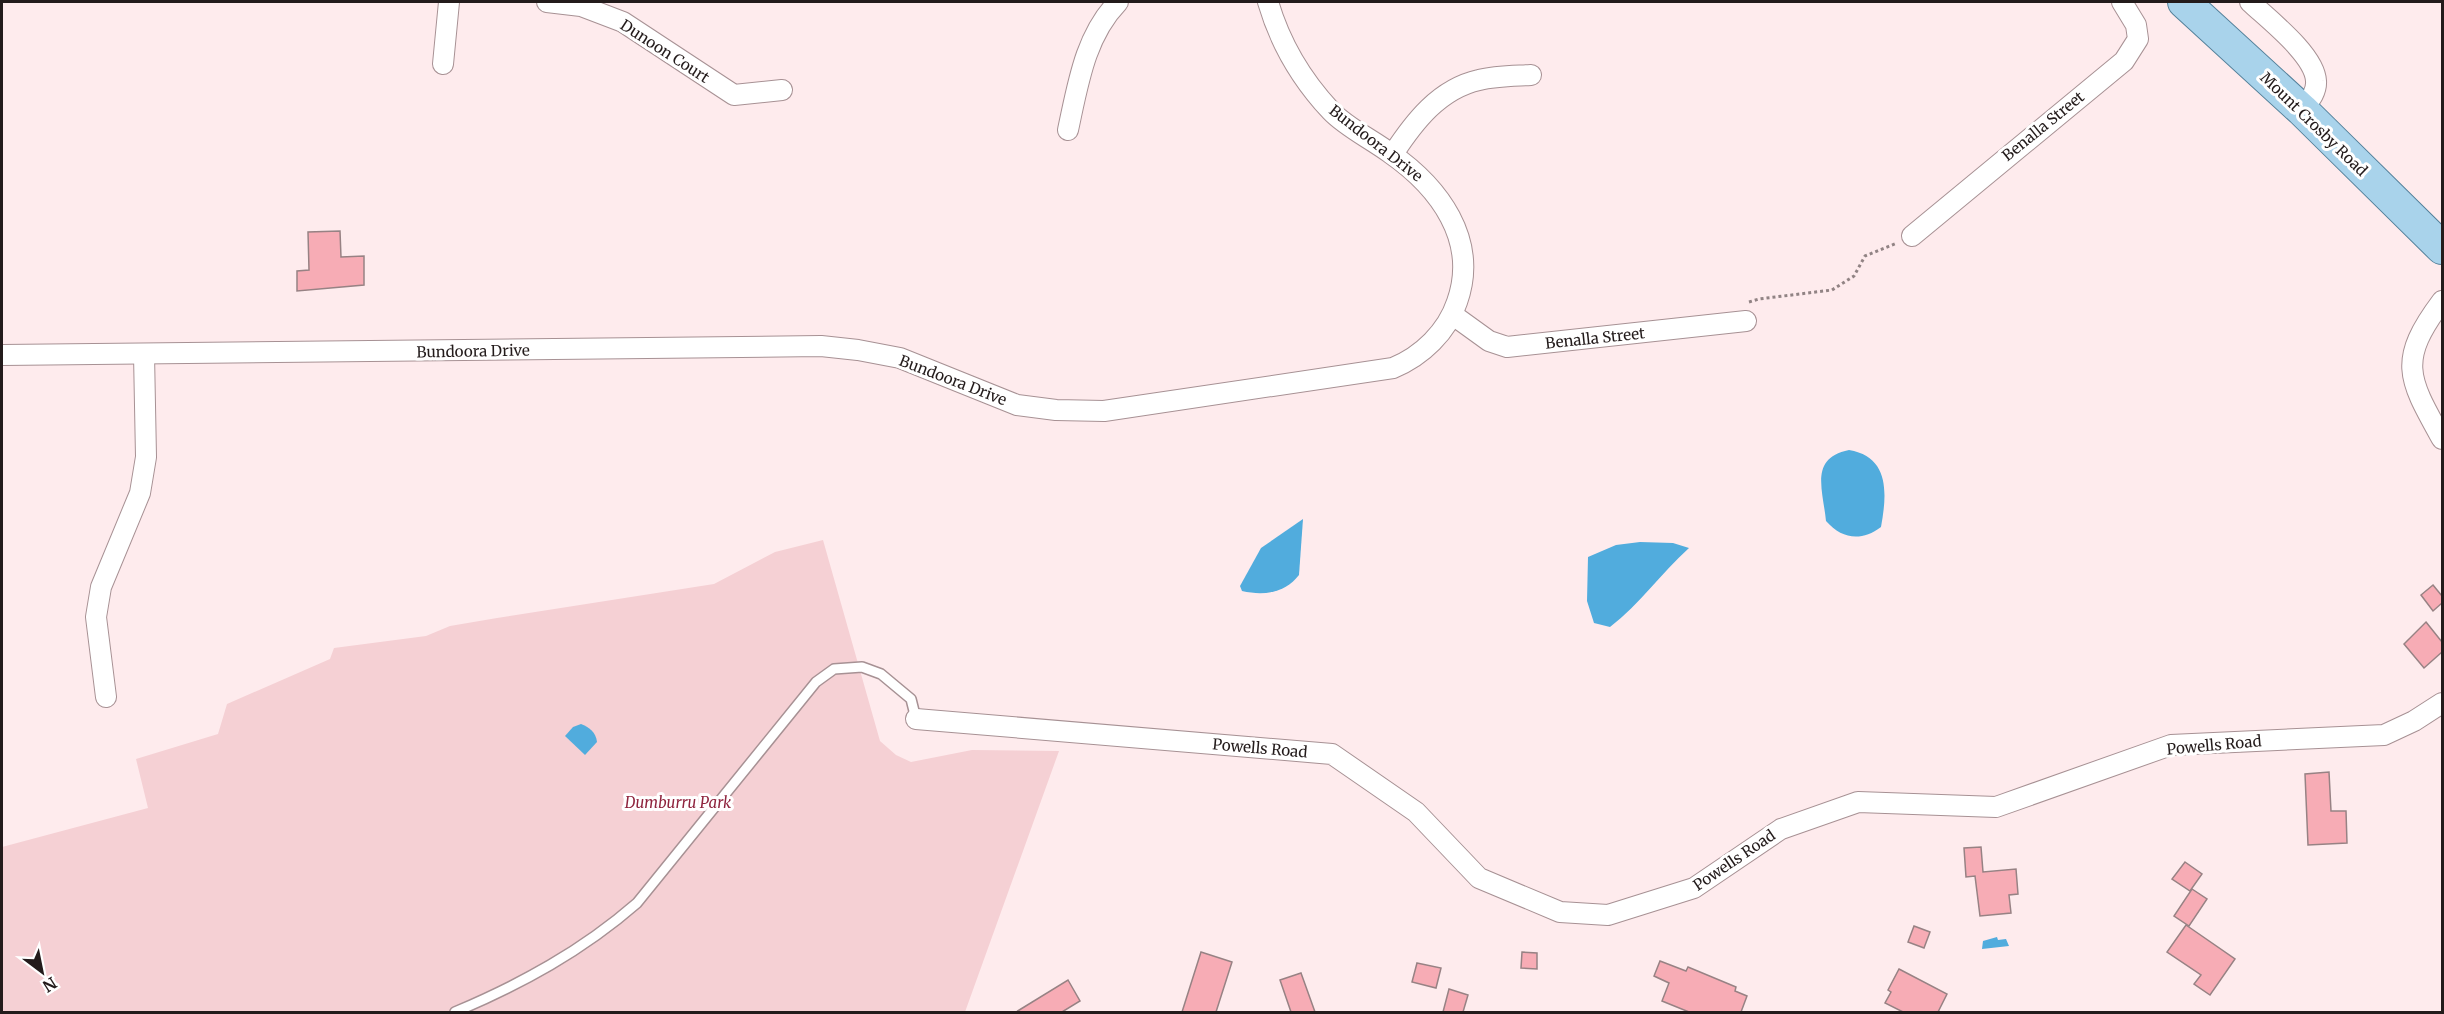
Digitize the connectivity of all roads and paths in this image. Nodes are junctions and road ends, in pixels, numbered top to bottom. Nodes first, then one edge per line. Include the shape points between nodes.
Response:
1 (449, 2) edge
2 (547, 2) edge
3 (1118, 2) edge
4 (1268, 2) edge
5 (2122, 2) edge
6 (2184, 2) edge
7 (2250, 2) edge
8 (443, 64) dead end
9 (1531, 75) dead end
10 (782, 90) dead end
11 (2302, 110) junction
12 (1068, 130) dead end
13 (1393, 154) junction
14 (1912, 236) joint
15 (2442, 248) edge
16 (2442, 302) edge
17 (1453, 315) junction
18 (1743, 321) joint
19 (144, 354) junction
20 (2, 355) edge
21 (2442, 440) edge
22 (106, 698) dead end
23 (2442, 703) edge
24 (916, 719) joint
25 (455, 1012) edge

1 - 8 street
2 - 10 street, Dunoon Court via 581,6 623,22 734,96
3 - 12 street via 1100,24 1090,45
4 - 13 street, Bundoora Drive via 1277,31 1301,75 1332,113
5 - 14 street, Benalla Street via 2136,25 2138,39 2124,61
6 - 11 main road, Mount Crosby Road
7 - 11 street via 2309,63 2316,79 2315,90
9 - 13 street via 1480,80 1449,91 1413,124
11 - 15 main road, Mount Crosby Road
13 - 17 street, Bundoora Drive via 1448,208 1460,234 1463,274
14 - 18 path via 1865,256 1854,276 1832,290 1749,303 1743,309
16 - 21 street via 2421,331 2412,364 2423,404
17 - 18 street, Benalla Street via 1489,341 1507,347
17 - 19 street, Bundoora Drive via 1434,341 1393,368 1104,411 1017,405 900,358 821,346
19 - 20 street, Bundoora Drive
19 - 22 street via 146,457 141,484 101,587 96,617
23 - 24 street, Powells Road via 2384,735 2171,746 1996,807 1858,802 1780,829 1694,888 1608,915 1560,912 1479,878 1416,812 1332,754
24 - 25 lane via 911,699 881,674 862,667 834,669 816,682 637,903 570,954

